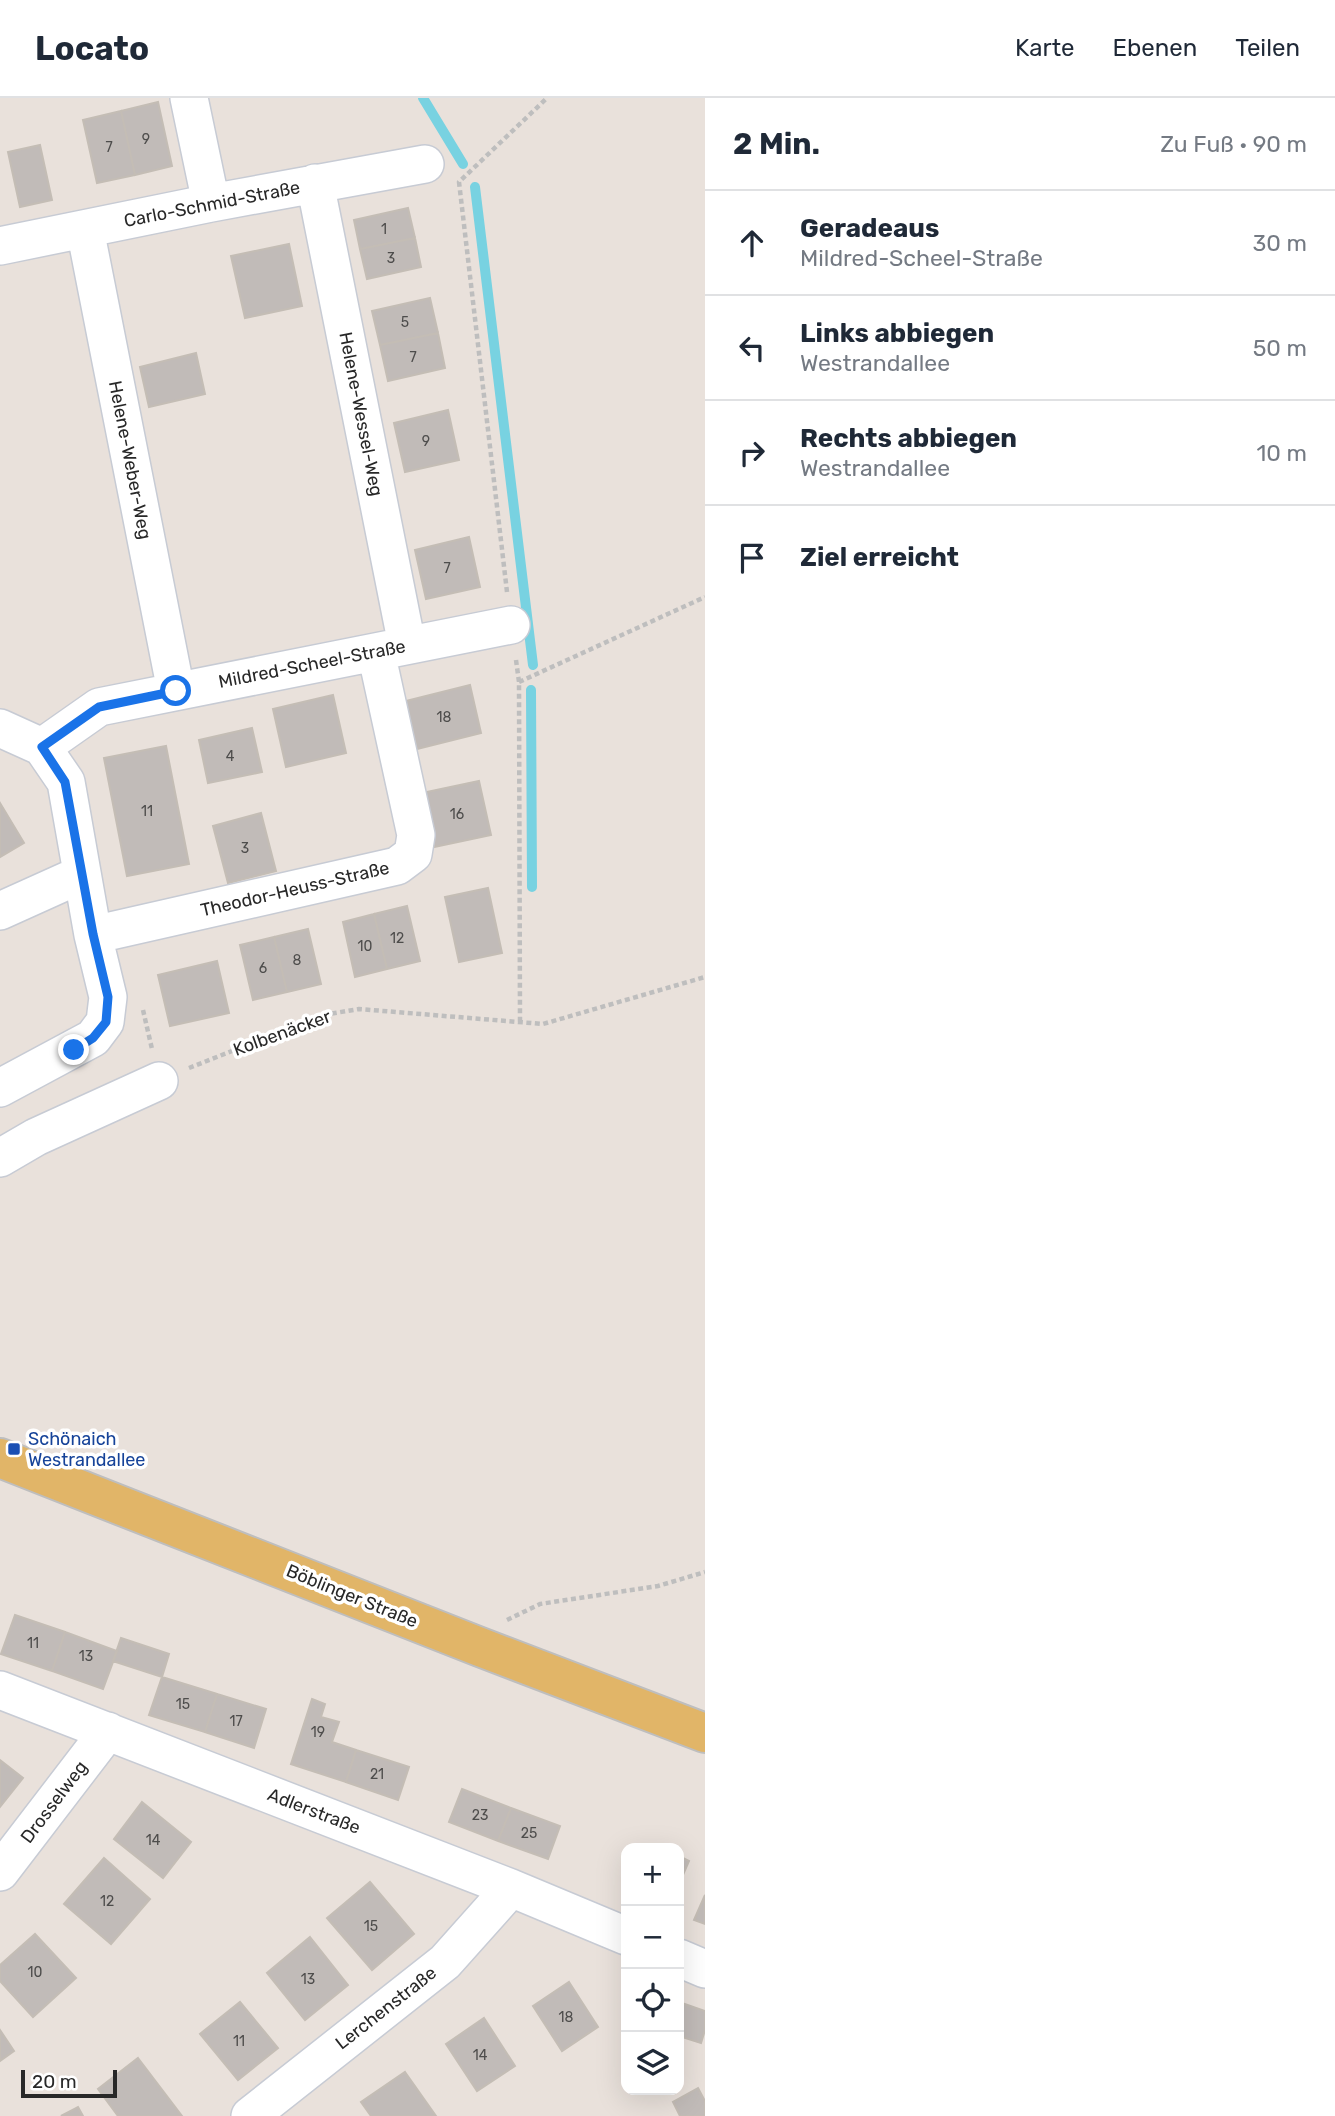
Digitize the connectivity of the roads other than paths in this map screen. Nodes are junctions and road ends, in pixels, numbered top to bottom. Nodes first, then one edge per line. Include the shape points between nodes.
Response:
1 (189, 98) edge
2 (425, 163) dead end
3 (315, 183) junction
4 (211, 203) junction
5 (85, 229) junction
6 (0, 246) edge
7 (511, 625) road end
8 (391, 649) junction
9 (176, 691) junction
10 (0, 729) edge
11 (42, 747) junction
12 (82, 874) junction
13 (0, 911) edge
14 (93, 934) junction
15 (159, 1081) road end
16 (0, 1088) edge
17 (0, 1158) edge
18 (0, 1458) edge
19 (0, 1690) edge
20 (108, 1731) junction
21 (705, 1732) edge
22 (0, 1872) edge
23 (511, 1888) junction
24 (621, 1934) edge
25 (684, 1960) edge
26 (705, 1969) edge
27 (250, 2116) edge

1 - 4 street
2 - 3 street, Carlo-Schmid-Straße
3 - 4 street, Carlo-Schmid-Straße
3 - 8 street, Helene-Wessel-Weg
4 - 5 street, Carlo-Schmid-Straße
5 - 6 street, Carlo-Schmid-Straße
5 - 9 street, Helene-Weber-Weg
7 - 8 street, Mildred-Scheel-Straße
8 - 9 street, Mildred-Scheel-Straße
8 - 14 street, Theodor-Heuss-Straße via 416,835 414,854 397,866
9 - 11 street, Mildred-Scheel-Straße via 99,707
10 - 11 street
11 - 12 street via 65,782
12 - 13 street
12 - 14 street
14 - 16 street via 108,997 106,1022 93,1038
15 - 17 street via 36,1136
18 - 21 main road, Böblinger Straße
19 - 20 street, Adlerstraße
20 - 22 street, Drosselweg
20 - 23 street, Adlerstraße
23 - 24 street, Adlerstraße
23 - 27 street, Lerchenstraße via 445,1962
25 - 26 street

